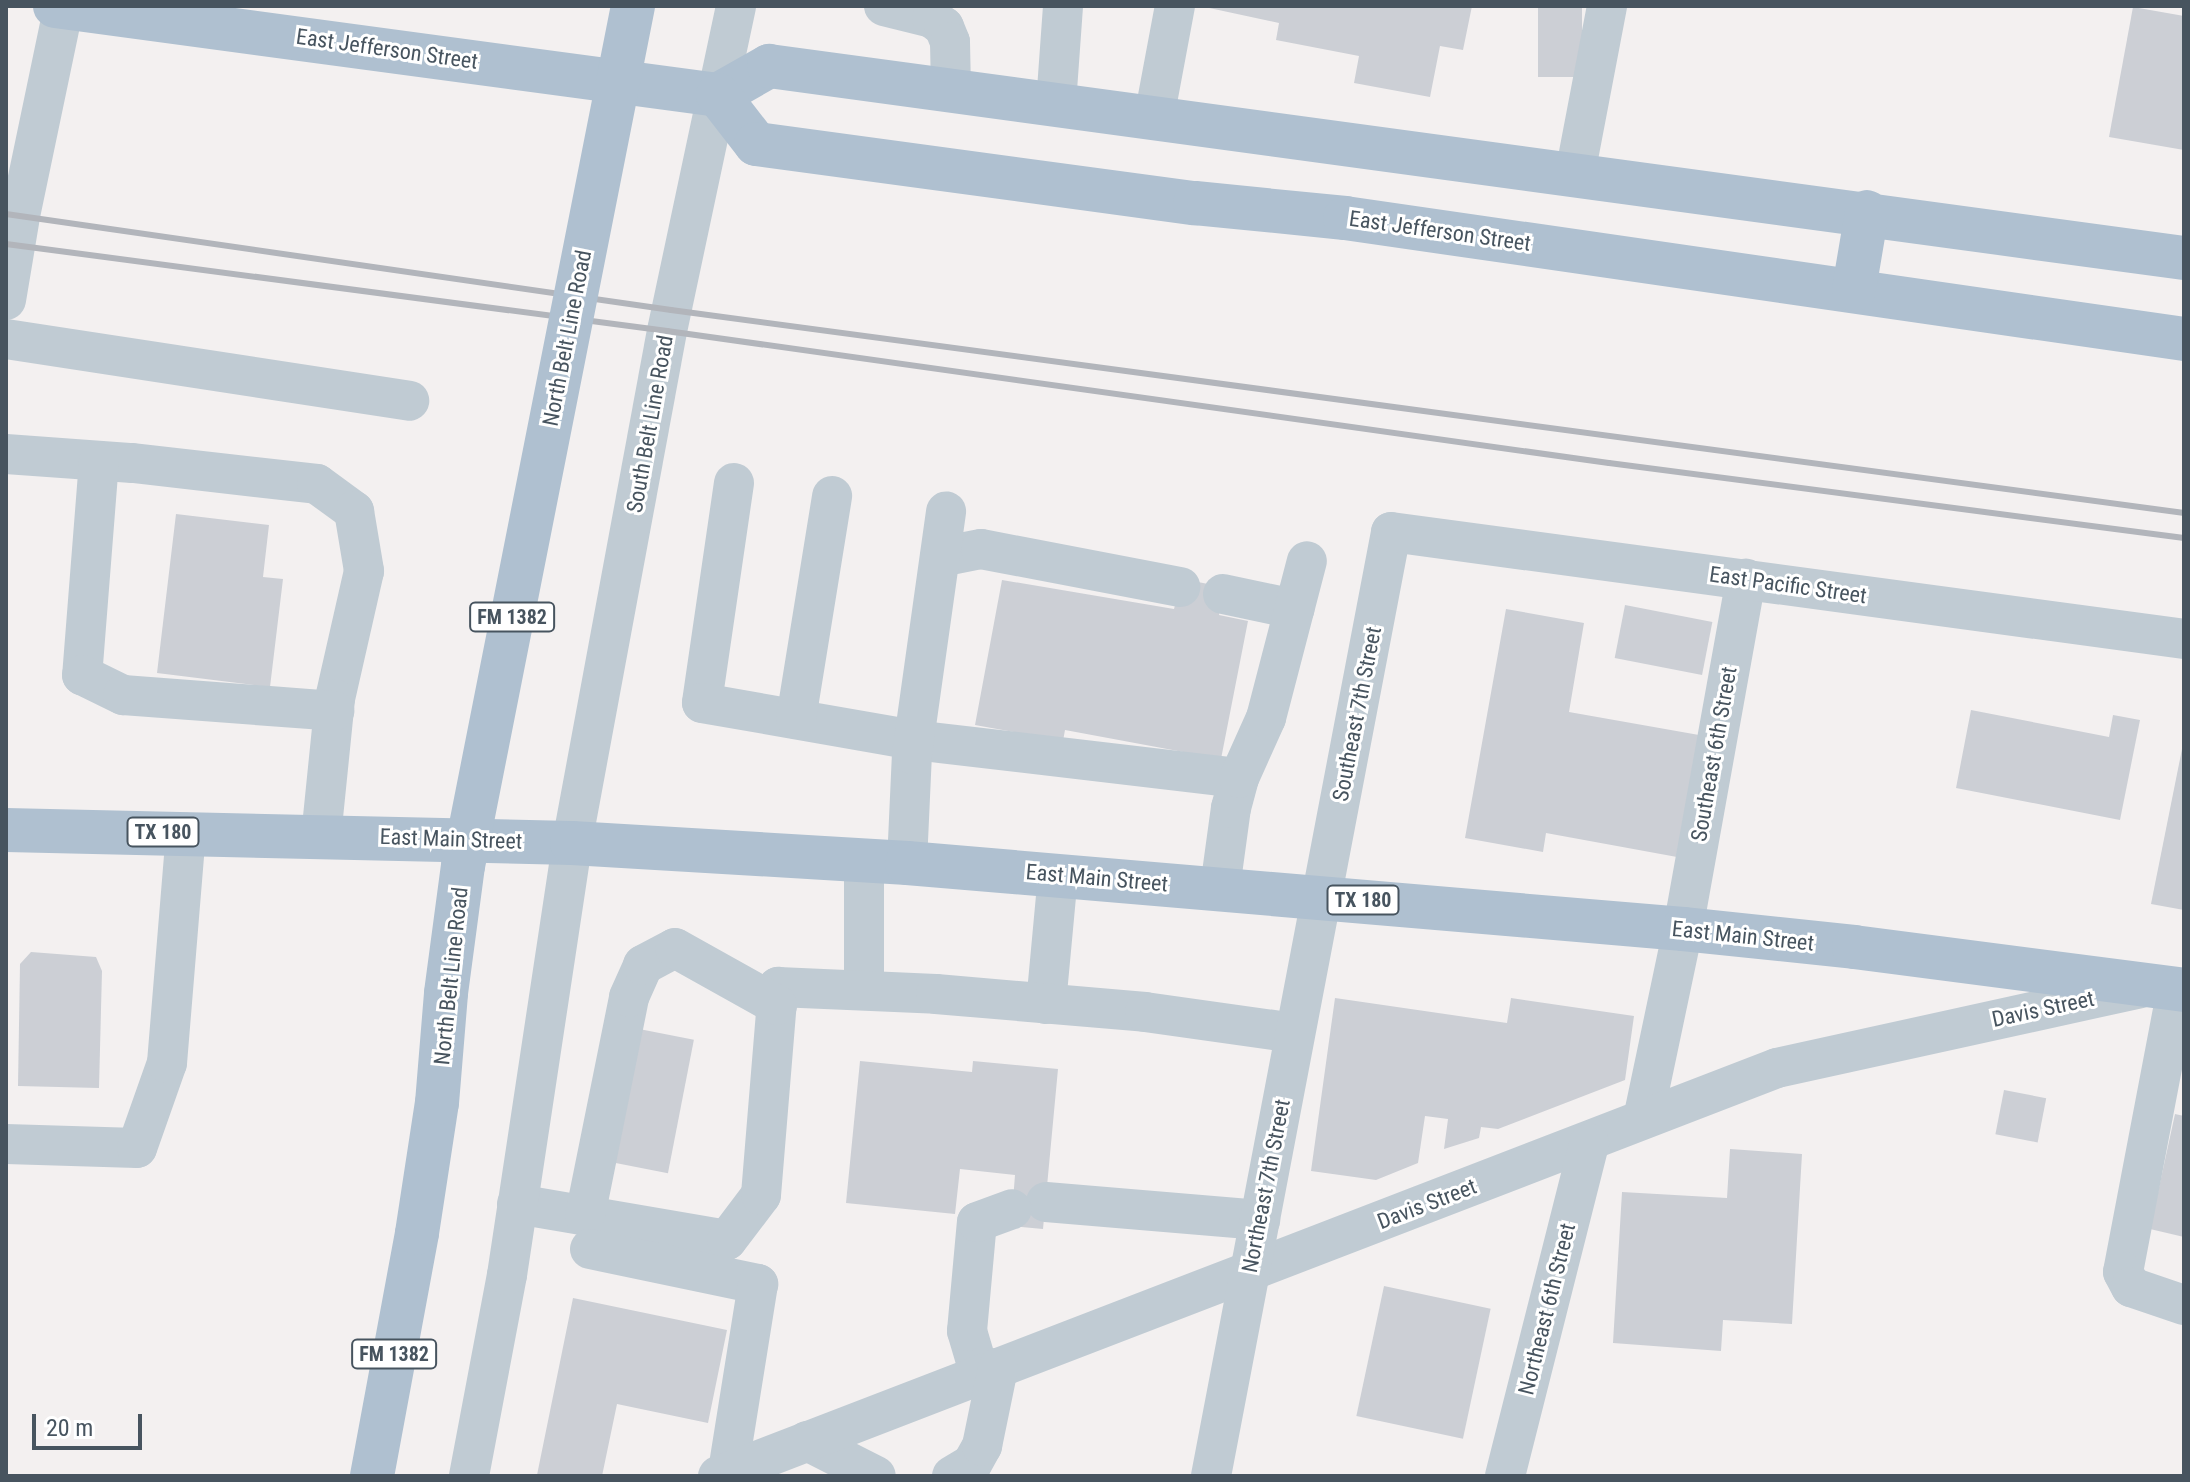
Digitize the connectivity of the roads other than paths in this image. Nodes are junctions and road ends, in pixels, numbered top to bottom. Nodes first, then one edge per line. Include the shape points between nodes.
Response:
1 (61, 6) edge
2 (633, 6) edge
3 (736, 6) edge
4 (884, 6) edge
5 (1063, 6) edge
6 (1175, 6) edge
7 (1607, 6) edge
8 (951, 90) junction
9 (718, 95) junction
10 (1056, 104) junction
11 (1154, 118) junction
12 (1575, 174) junction
13 (1867, 212) junction
14 (2184, 258) edge
15 (1854, 289) junction
16 (6, 300) edge
17 (6, 339) edge
18 (2184, 339) edge
19 (409, 401) dead end
20 (6, 454) edge
21 (99, 461) junction
22 (734, 483) dead end
23 (832, 496) dead end
24 (946, 511) dead end
25 (1391, 532) joint
26 (940, 557) junction
27 (1307, 561) dead end
28 (1746, 579) junction
29 (1180, 587) dead end
30 (1223, 594) dead end
31 (1294, 609) junction
32 (2184, 639) edge
33 (335, 705) junction
34 (796, 719) junction
35 (914, 740) junction
36 (1239, 778) junction
37 (6, 830) edge
38 (186, 833) junction
39 (321, 836) junction
40 (572, 843) junction
41 (864, 861) junction
42 (907, 863) junction
43 (1058, 875) junction
44 (1220, 888) junction
45 (1322, 896) junction
46 (1683, 929) junction
47 (2171, 988) edge
48 (864, 990) junction
49 (1046, 1004) junction
50 (777, 1005) junction
51 (1295, 1033) junction
52 (1643, 1119) junction
53 (1589, 1143) junction
54 (6, 1144) edge
55 (517, 1204) junction
56 (1260, 1220) junction
57 (588, 1232) junction
58 (1250, 1272) junction
59 (2184, 1305) edge
60 (989, 1372) junction
61 (807, 1441) junction
62 (726, 1475) edge
63 (372, 1476) edge
64 (469, 1476) edge
65 (876, 1476) edge
66 (952, 1476) edge
67 (1211, 1476) edge
68 (1505, 1476) edge

1 - 9 main road, East Jefferson Street
1 - 16 street
2 - 63 main road, North Belt Line Road / FM 1382, bridge via 463,866 437,1103
3 - 9 street, South Belt Line Road
4 - 8 street via 932,18 944,27 950,42
5 - 10 street
6 - 11 street
7 - 12 street
8 - 9 main road via 769,66
8 - 10 main road
9 - 15 main road, East Jefferson Street via 756,144
9 - 40 street, South Belt Line Road via 667,331
10 - 11 main road
11 - 12 main road
12 - 13 main road
13 - 14 main road
13 - 15 main road
15 - 18 main road, East Jefferson Street
17 - 19 street
20 - 21 street
21 - 33 street via 317,484 354,511 364,571
21 - 33 street via 82,675 123,695
22 - 34 street via 702,703
23 - 34 street
24 - 26 street
25 - 28 street, East Pacific Street
25 - 45 street, Southeast 7th Street
26 - 29 street via 981,549
26 - 35 street
27 - 31 street
28 - 32 street, East Pacific Street
28 - 46 street, Southeast 6th Street
30 - 31 street
31 - 36 street via 1266,718
33 - 39 street
34 - 35 street
35 - 36 street
35 - 42 street
36 - 44 street
37 - 38 main road, East Main Street / TX 180
38 - 39 main road, East Main Street / TX 180
38 - 54 street via 167,1063 137,1148
39 - 40 main road, East Main Street / TX 180
40 - 41 main road, East Main Street / TX 180
40 - 55 street
41 - 42 main road, East Main Street / TX 180
41 - 48 street
42 - 43 main road, East Main Street / TX 180
43 - 44 main road, East Main Street / TX 180
43 - 49 street
44 - 45 main road, East Main Street / TX 180
45 - 46 main road, East Main Street / TX 180
45 - 51 street, Northeast 7th Street
46 - 47 main road, East Main Street / TX 180
46 - 52 street
47 - 52 street, Davis Street via 1777,1068
47 - 59 street via 2123,1272 2131,1287
48 - 49 street
48 - 50 street via 778,987
49 - 51 street
50 - 57 street via 761,1195 727,1240
50 - 57 street via 675,948 643,965 629,997
51 - 56 street, Northeast 7th Street
52 - 53 street, Davis Street
53 - 58 street, Davis Street
53 - 68 street, Northeast 6th Street
55 - 57 street
55 - 64 street
56 - 58 street, Northeast 7th Street
56 - 60 street via 1029,1206 977,1222 967,1331
57 - 62 street via 758,1284
58 - 60 street, Davis Street
58 - 67 street, Northeast 7th Street
60 - 61 street, Davis Street
60 - 66 street via 982,1446 972,1464
61 - 62 street, Davis Street
61 - 65 street

